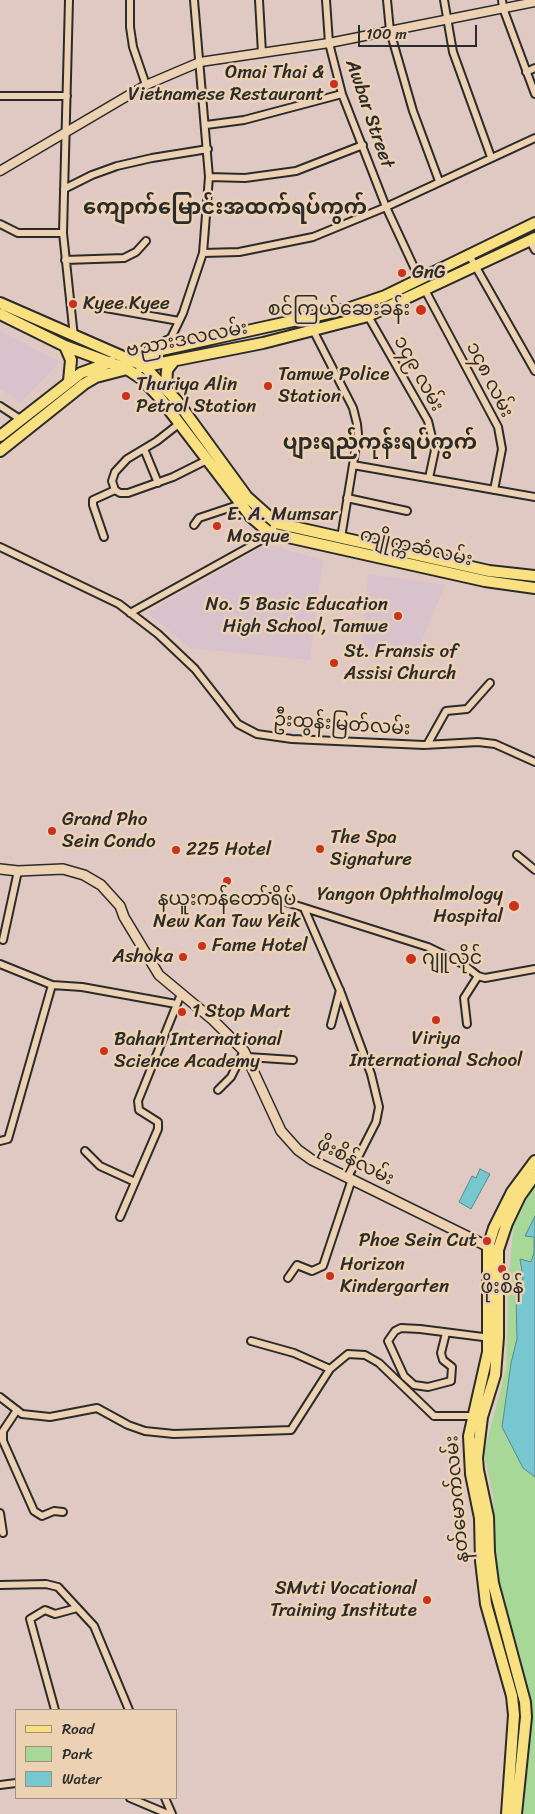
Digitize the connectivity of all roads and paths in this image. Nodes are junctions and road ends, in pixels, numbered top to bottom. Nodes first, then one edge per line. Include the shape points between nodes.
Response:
1 (69, 0) edge
2 (130, 0) edge
3 (194, 0) edge
4 (258, 0) edge
5 (326, 0) edge
6 (387, 0) edge
7 (444, 0) edge
8 (535, 2) edge
9 (502, 4) edge
10 (446, 20) junction
11 (390, 31) junction
12 (329, 43) junction
13 (262, 53) junction
14 (200, 62) junction
15 (535, 68) edge
16 (526, 72) junction
17 (146, 85) junction
18 (342, 94) junction
19 (535, 94) edge
20 (0, 96) edge
21 (67, 96) junction
22 (206, 125) junction
23 (65, 132) junction
24 (535, 138) edge
25 (363, 145) junction
26 (208, 149) junction
27 (491, 157) junction
28 (1, 168) edge
29 (209, 177) junction
30 (439, 181) junction
31 (64, 190) junction
32 (386, 207) junction
33 (0, 224) edge
34 (535, 224) edge
35 (63, 233) junction
36 (532, 240) edge
37 (146, 241) dead end
38 (535, 250) edge
39 (203, 253) junction
40 (469, 254) junction
41 (65, 260) junction
42 (476, 266) junction
43 (420, 280) junction
44 (425, 290) junction
45 (0, 303) edge
46 (100, 306) dead end
47 (0, 314) edge
48 (368, 316) junction
49 (179, 321) junction
50 (313, 330) junction
51 (74, 337) junction
52 (66, 346) junction
53 (127, 358) junction
54 (174, 361) junction
55 (111, 362) junction
56 (144, 366) junction
57 (127, 369) junction
58 (535, 371) edge
59 (69, 381) junction
60 (166, 387) junction
61 (0, 406) edge
62 (20, 419) junction
63 (180, 423) junction
64 (12, 426) junction
65 (19, 435) junction
66 (0, 436) edge
67 (144, 449) junction
68 (0, 451) edge
69 (207, 460) junction
70 (353, 465) junction
71 (429, 478) junction
72 (158, 483) junction
73 (115, 490) junction
74 (494, 490) junction
75 (535, 497) edge
76 (347, 498) junction
77 (241, 504) junction
78 (407, 511) dead end
79 (276, 523) junction
80 (194, 525) dead end
81 (270, 533) junction
82 (104, 537) dead end
83 (341, 538) junction
84 (0, 547) edge
85 (535, 576) edge
86 (535, 588) edge
87 (130, 612) junction
88 (490, 683) dead end
89 (427, 745) junction
90 (535, 762) edge
91 (517, 855) dead end
92 (0, 869) edge
93 (535, 870) edge
94 (18, 871) junction
95 (270, 897) dead end
96 (304, 908) junction
97 (3, 940) dead end
98 (0, 964) edge
99 (535, 969) edge
100 (478, 976) junction
101 (52, 985) junction
102 (340, 990) junction
103 (181, 994) junction
104 (176, 1004) junction
105 (467, 1024) dead end
106 (331, 1025) dead end
107 (246, 1054) junction
108 (294, 1060) dead end
109 (218, 1090) dead end
110 (0, 1141) edge
111 (85, 1151) dead end
112 (535, 1162) edge
113 (535, 1175) edge
114 (350, 1178) junction
115 (135, 1182) junction
116 (516, 1194) junction
117 (120, 1218) dead end
118 (493, 1249) junction
119 (288, 1278) dead end
120 (446, 1333) junction
121 (493, 1338) junction
122 (251, 1341) dead end
123 (330, 1369) junction
124 (0, 1397) edge
125 (17, 1410) junction
126 (477, 1416) junction
127 (64, 1512) dead end
128 (0, 1513) edge
129 (3, 1533) dead end
130 (0, 1585) edge
131 (77, 1608) junction
132 (508, 1640) junction
133 (498, 1646) junction
134 (55, 1709) edge
135 (129, 1709) edge
136 (15, 1783) edge
137 (0, 1784) edge
138 (132, 1799) edge
139 (165, 1799) edge
140 (168, 1814) edge
141 (172, 1814) edge
142 (507, 1814) edge
143 (516, 1814) edge

1 - 21 street
2 - 17 street via 133,47
3 - 14 street
4 - 13 street
5 - 12 street, Awbar Street
6 - 11 street
7 - 10 street
8 - 9 street
9 - 10 street
9 - 16 street
10 - 11 street
10 - 27 street via 453,52
11 - 12 street
11 - 30 street via 413,111
12 - 13 street
12 - 18 street, Awbar Street
13 - 14 street
14 - 17 street
14 - 22 street
15 - 16 street
16 - 19 street
17 - 23 street
18 - 22 street via 244,120
18 - 25 street, Awbar Street
20 - 21 street
21 - 23 street
22 - 26 street
23 - 28 street
23 - 31 street
24 - 27 street
25 - 29 street via 296,171 245,178
25 - 32 street, Awbar Street
26 - 29 street
26 - 31 street via 117,166
27 - 30 street
29 - 39 street
30 - 32 street
31 - 35 street
32 - 39 street via 313,237 286,244 239,252
32 - 43 street, Awbar Street
33 - 35 street via 18,233
34 - 40 main road, ဗညားဒလလမ်း
35 - 41 street
36 - 38 street
36 - 42 main road, ဗညားဒလလမ်း
37 - 41 street via 136,252 124,258
39 - 49 street
40 - 42 street
40 - 43 main road, ဗညားဒလလမ်း
41 - 51 street
42 - 44 main road, ဗညားဒလလမ်း
42 - 58 street
43 - 53 main road, ဗညားဒလလမ်း via 347,309
44 - 48 main road, ဗညားဒလလမ်း
44 - 74 street, ၁၄၈ လမ်း via 498,427 502,449
45 - 51 main road, ကျိုက္ကဆံလမ်း
46 - 49 street
47 - 52 main road, ကျိုက္ကဆံလမ်း
48 - 50 main road, ဗညားဒလလမ်း
48 - 71 street, ၁၄၉ လမ်း via 428,420 435,450
49 - 53 street via 171,338
50 - 54 main road, ဗညားဒလလမ်း
50 - 70 street via 353,408 358,434
51 - 53 main road, ကျိုက္ကဆံလမ်း
52 - 55 main road, ကျိုက္ကဆံလမ်း
52 - 59 main road via 71,360
53 - 55 main road, ဗညားဒလလမ်း
53 - 56 main road, ကျိုက္ကဆံလမ်း
54 - 56 main road, ဗညားဒလလမ်း
54 - 60 main road via 167,370
55 - 57 main road, ကျိုက္ကဆံလမ်း
55 - 59 main road, ဗညားဒလလမ်း
56 - 57 main road, ဗညားဒလလမ်း
56 - 60 main road, ကျိုက္ကဆံလမ်း
57 - 63 main road, ကျိုက္ကဆံလမ်း via 150,387
57 - 65 main road, ဗညားဒလလမ်း via 96,377 84,384
59 - 62 main road, ဗညားဒလလမ်း
60 - 79 main road, ကျိုက္ကဆံလမ်း via 247,497
61 - 62 street
62 - 64 main road, ဗညားဒလလမ်း
63 - 67 street
63 - 69 main road, ကျိုက္ကဆံလမ်း
64 - 65 main road
64 - 66 main road, ဗညားဒလလမ်း
65 - 68 main road, ဗညားဒလလမ်း
67 - 72 street
67 - 73 street via 127,459 115,472 112,480
69 - 72 street
69 - 77 main road, ကျိုက္ကဆံလမ်း
70 - 71 street
70 - 76 street
71 - 74 street
72 - 73 street via 128,494
73 - 82 street via 93,500
74 - 75 street
76 - 78 street
76 - 83 street
77 - 80 street via 199,518
77 - 81 main road, ကျိုက္ကဆံလမ်း
79 - 81 street
79 - 83 main road, ကျိုက္ကဆံလမ်း
81 - 86 main road, ကျိုက္ကဆံလမ်း via 484,581
81 - 87 street
83 - 85 main road, ကျိုက္ကဆံလမ်း via 489,571
84 - 87 street, ဦးထွန်းမြတ်လမ်း via 100,594
87 - 89 street, ဦးထွန်းမြတ်လမ်း via 195,669 245,729 292,739
88 - 89 street via 467,709 446,711
89 - 90 street, ဦးထွန်းမြတ်လမ်း via 496,744
91 - 93 street
92 - 94 main road, ဖိုးစိန်လမ်း
94 - 97 street
94 - 103 main road, ဖိုးစိန်လမ်း via 63,869 84,875 101,885 120,906 158,975
95 - 96 street
96 - 100 street via 428,947
96 - 102 street
98 - 101 street
99 - 100 street via 485,978
100 - 105 street via 464,998
101 - 104 street via 82,987
101 - 110 street via 8,1139
102 - 106 street
102 - 114 street via 371,1074 379,1107 376,1122
103 - 104 street
103 - 107 main road, ဖိုးစိန်လမ်း via 213,1020
104 - 115 street via 138,1101 139,1110 158,1122 158,1129
107 - 108 street
107 - 109 street
107 - 114 main road, ဖိုးစိန်လမ်း via 284,1136 312,1160
111 - 115 street via 100,1166
112 - 116 main road, နတ်မောက်လမ်း
113 - 116 main road, နတ်မောက်လမ်း
114 - 118 main road, ဖိုးစိန်လမ်း
114 - 119 street via 322,1266 312,1271 297,1265
115 - 117 street
116 - 118 main road, နတ်မောက်လမ်း via 494,1228
118 - 121 main road, နတ်မောက်လမ်း via 486,1287
120 - 120 street via 440,1353 452,1367 451,1381 428,1387 414,1385 404,1376 388,1341 401,1328
120 - 121 street
121 - 126 main road, နတ်မောက်လမ်း
122 - 123 street via 294,1353
123 - 125 street via 291,1430 174,1434 145,1431 97,1408 50,1417 22,1414
123 - 126 street via 348,1354 365,1355 379,1363 434,1416
124 - 125 street
125 - 127 street via 2,1436 34,1511 42,1516 54,1511
126 - 132 main road, နတ်မောက်လမ်း via 478,1470 488,1517 493,1584
126 - 133 main road, နတ်မောက်လမ်း via 469,1436 469,1459 480,1518 486,1604
128 - 129 street
130 - 131 street via 54,1585
131 - 134 street via 55,1614 45,1610 30,1619
131 - 135 street via 94,1626
132 - 133 main road
132 - 143 main road, နတ်မောက်လမ်း via 521,1682 526,1717
133 - 142 main road, နတ်မောက်လမ်း via 514,1715
136 - 137 street
138 - 140 street
139 - 141 street

